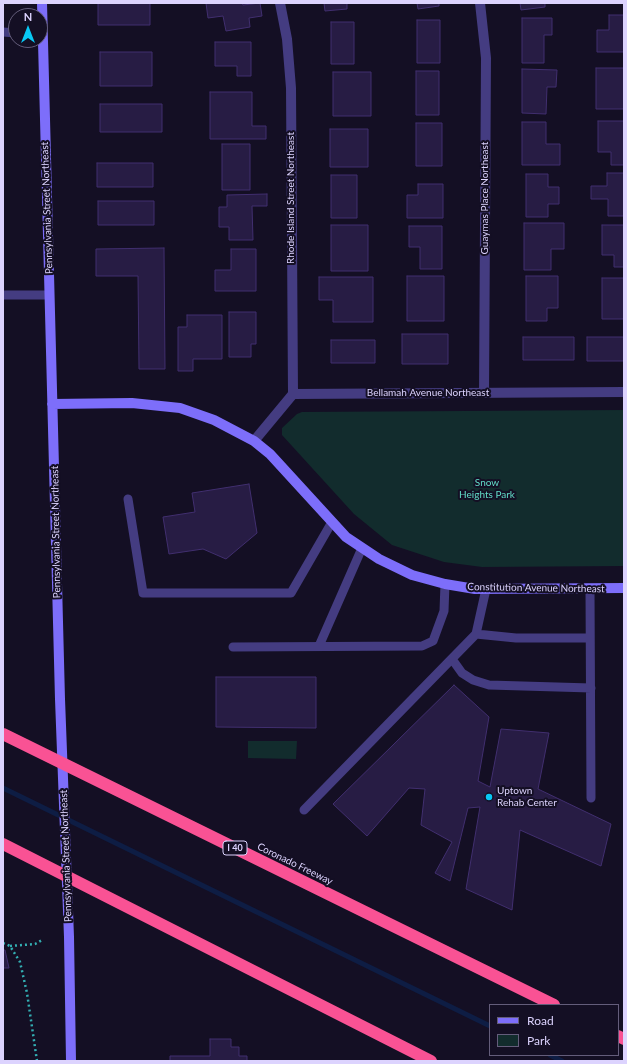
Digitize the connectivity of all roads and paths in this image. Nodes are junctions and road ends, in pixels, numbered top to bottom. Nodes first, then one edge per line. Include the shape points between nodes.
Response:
1 (280, 3) edge
2 (480, 3) edge
3 (41, 48) edge
4 (3, 295) edge
5 (50, 295) junction
6 (624, 392) edge
7 (484, 393) junction
8 (293, 394) junction
9 (52, 404) junction
10 (254, 441) junction
11 (128, 499) dead end
12 (332, 522) junction
13 (362, 548) junction
14 (444, 584) junction
15 (624, 588) edge
16 (486, 589) junction
17 (590, 589) junction
18 (476, 634) junction
19 (590, 638) junction
20 (319, 646) junction
21 (233, 647) dead end
22 (452, 659) junction
23 (591, 688) junction
24 (3, 734) edge
25 (591, 798) dead end
26 (304, 810) dead end
27 (3, 844) edge
28 (42, 940) dead end
29 (3, 943) edge
30 (10, 946) junction
31 (552, 1004) edge
32 (38, 1061) edge
33 (71, 1061) edge
34 (431, 1061) edge

1 - 8 street, Rhode Island Street Northeast via 287,39 291,88
2 - 7 street, Guaymas Place Northeast via 486,58
3 - 5 street, Pennsylvania Street Northeast
4 - 5 lane
5 - 9 street, Pennsylvania Street Northeast
6 - 7 street, Bellamah Avenue Northeast
7 - 8 street, Bellamah Avenue Northeast
8 - 10 street
9 - 10 street, Constitution Avenue Northeast via 132,403 180,408 214,420
9 - 33 street, Pennsylvania Street Northeast
10 - 12 street, Constitution Avenue Northeast via 270,454
11 - 12 lane via 143,594 291,594
12 - 13 street, Constitution Avenue Northeast via 346,537
13 - 14 street, Constitution Avenue Northeast via 412,575
13 - 20 lane
14 - 16 street, Constitution Avenue Northeast
14 - 20 lane via 444,611 433,641 422,646
15 - 17 street, Constitution Avenue Northeast
16 - 17 street, Constitution Avenue Northeast
16 - 18 lane
17 - 19 lane
18 - 19 lane via 516,638
18 - 22 lane
19 - 23 lane
20 - 21 lane
22 - 23 lane via 462,673 489,685
22 - 26 lane
23 - 25 lane
24 - 31 highway, Coronado Freeway / I 40
27 - 34 highway
28 - 30 path via 35,944
29 - 30 path
30 - 32 path via 20,962

